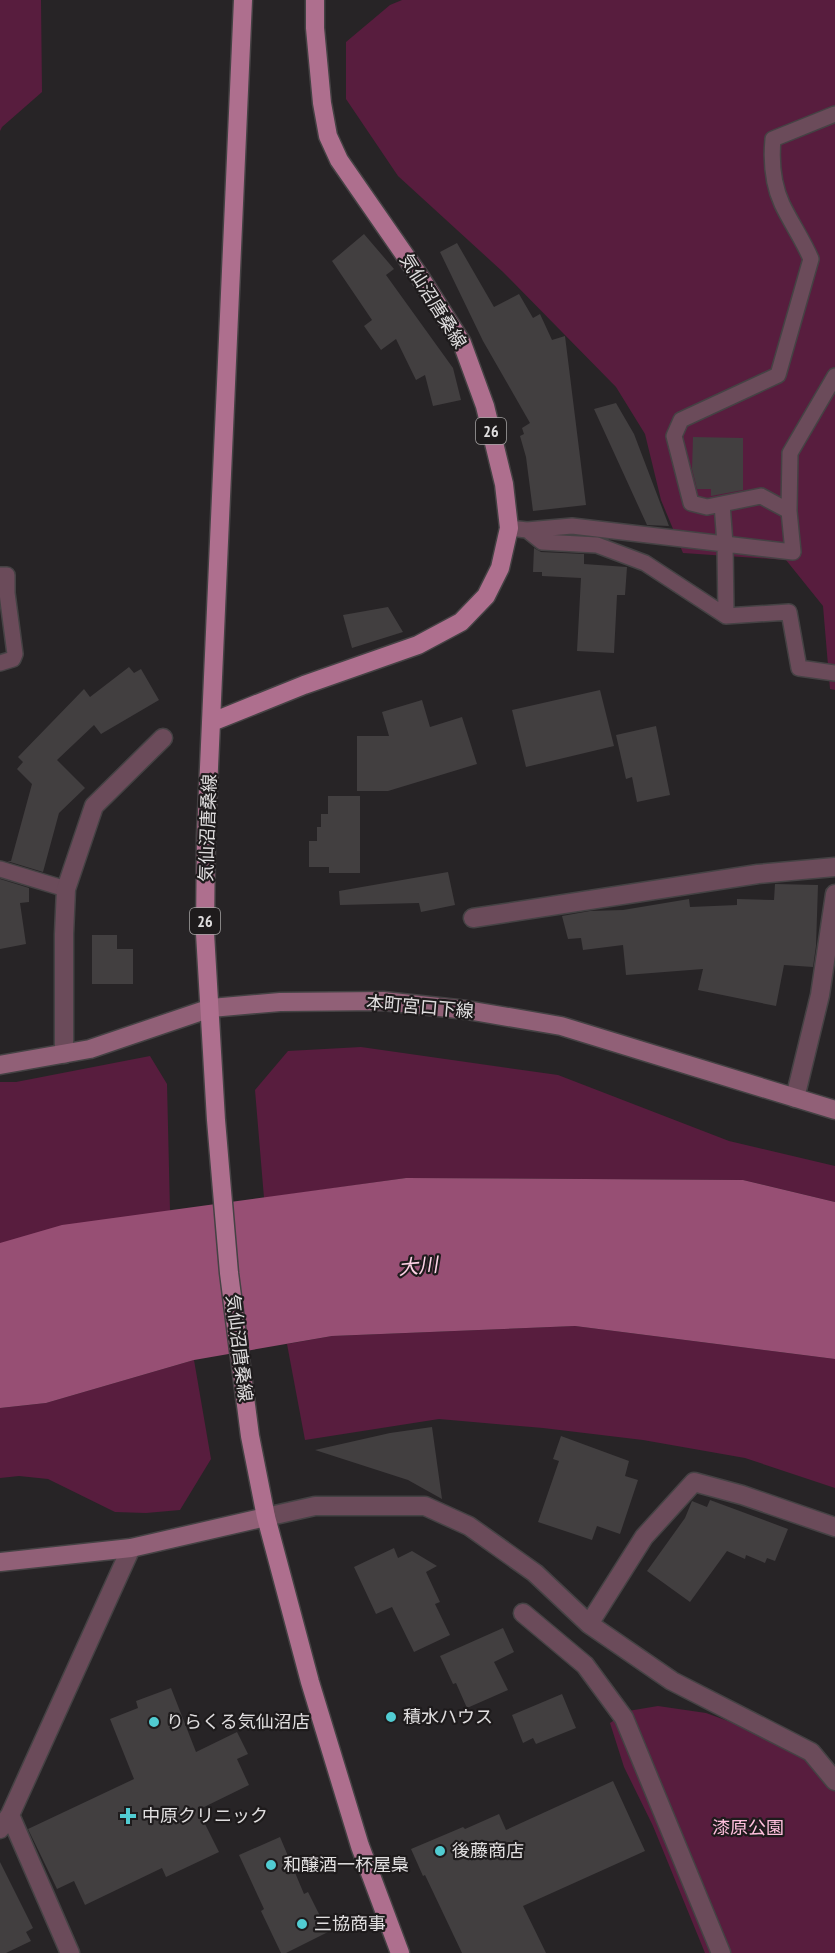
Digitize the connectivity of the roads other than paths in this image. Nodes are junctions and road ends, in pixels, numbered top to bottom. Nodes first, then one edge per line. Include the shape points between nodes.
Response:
1 (243, 0) edge
2 (315, 0) edge
3 (835, 114) edge
4 (835, 376) edge
5 (722, 504) junction
6 (789, 512) junction
7 (509, 528) junction
8 (527, 530) junction
9 (725, 544) junction
10 (0, 575) edge
11 (726, 616) junction
12 (0, 663) edge
13 (835, 673) edge
14 (212, 722) junction
15 (163, 738) dead end
16 (835, 867) edge
17 (0, 869) edge
18 (66, 889) junction
19 (835, 894) edge
20 (473, 918) dead end
21 (211, 1008) junction
22 (64, 1054) junction
23 (0, 1065) edge
24 (795, 1098) junction
25 (835, 1110) edge
26 (266, 1517) junction
27 (835, 1527) edge
28 (131, 1548) junction
29 (0, 1562) edge
30 (523, 1613) dead end
31 (589, 1624) junction
32 (835, 1780) edge
33 (5, 1822) edge
34 (70, 1953) edge
35 (400, 1953) edge
36 (721, 1953) edge

1 - 14 main road, 気仙沼唐桑線 / 26
2 - 7 main road, 気仙沼唐桑線 / 26 via 328,136 339,160 462,343 485,406 504,484
3 - 5 lane via 773,139 771,160 782,203 811,259 778,375 681,420 674,436 691,503 707,507
4 - 6 lane via 790,453
5 - 6 lane via 761,496
5 - 9 lane
6 - 9 lane via 792,552
7 - 8 lane
7 - 14 main road, 気仙沼唐桑線 / 26 via 500,568 486,597 460,622 418,645
8 - 9 lane via 572,526
8 - 11 lane via 542,542 597,545 645,564
9 - 11 lane
10 - 12 lane via 7,575 15,654 13,659
11 - 13 lane via 789,612 799,668
14 - 21 main road, 気仙沼唐桑線 / 26 via 205,933
15 - 18 street via 94,806
16 - 20 street via 758,874
17 - 18 lane
18 - 22 street
19 - 24 street via 820,995
21 - 22 street, 本町宮口下線
21 - 24 street, 本町宮口下線 via 280,1002 383,1001 467,1010 561,1026
21 - 26 main road, 気仙沼唐桑線 / 26 via 229,1274 250,1436
22 - 23 street, 本町宮口下線
24 - 25 street, 本町宮口下線
26 - 28 street
26 - 31 street via 315,1506 425,1506 469,1526 535,1573
26 - 35 main road, 気仙沼唐桑線 / 26 via 353,1824
27 - 31 street via 694,1482 644,1537
28 - 29 street
28 - 33 street
30 - 36 street via 585,1665 624,1718
31 - 32 street via 672,1681 811,1752
33 - 34 street

